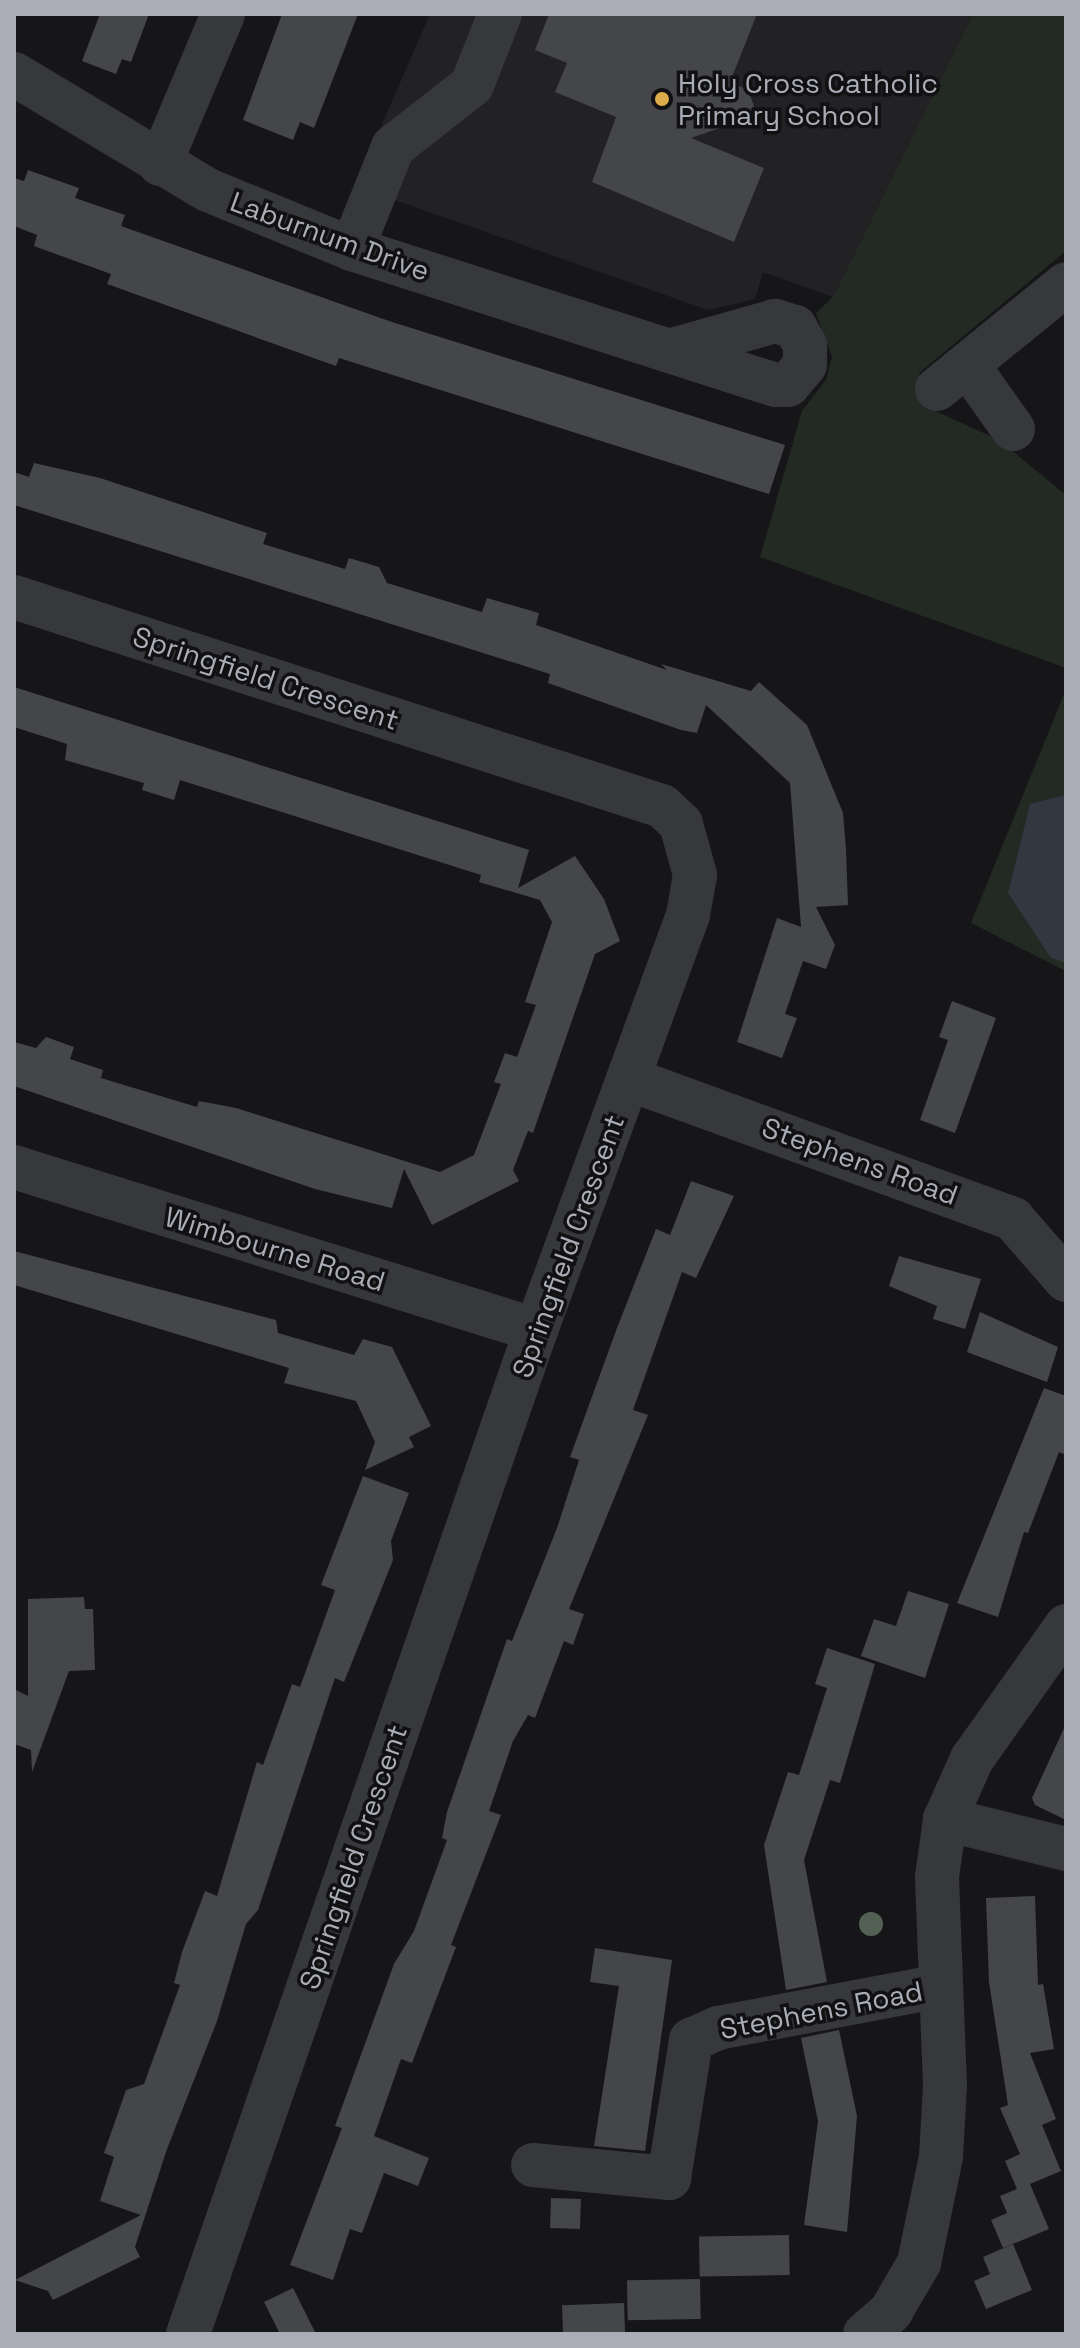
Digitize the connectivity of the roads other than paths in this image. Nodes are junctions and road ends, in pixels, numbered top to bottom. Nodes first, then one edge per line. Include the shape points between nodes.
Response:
1 (223, 14) edge
2 (500, 14) edge
3 (14, 74) edge
4 (160, 164) junction
5 (352, 249) junction
6 (1066, 284) edge
7 (669, 351) dead end
8 (1013, 429) dead end
9 (14, 597) edge
10 (629, 1079) junction
11 (14, 1167) edge
12 (1066, 1280) edge
13 (536, 1330) junction
14 (1066, 1626) edge
15 (945, 1819) junction
16 (1066, 1849) edge
17 (940, 1986) junction
18 (533, 2165) dead end
19 (188, 2334) edge
20 (865, 2334) edge

1 - 4 street
2 - 5 street via 472,85 413,126 393,147
3 - 4 street, Laburnum Drive
4 - 5 street, Laburnum Drive
5 - 7 street, Laburnum Drive
6 - 8 street via 953,378
9 - 10 street, Springfield Crescent via 662,806 681,824 695,875 688,915
10 - 12 street, Stephens Road via 1013,1219
10 - 13 street, Springfield Crescent
11 - 13 street, Wimbourne Road
13 - 19 street, Springfield Crescent
14 - 15 street, Stephens Road via 972,1759
15 - 16 street
15 - 17 street, Stephens Road via 937,1877
17 - 18 street, Stephens Road via 718,2028 691,2040 669,2178
17 - 20 street, Stephens Road via 945,2086 941,2157 919,2263 891,2311

